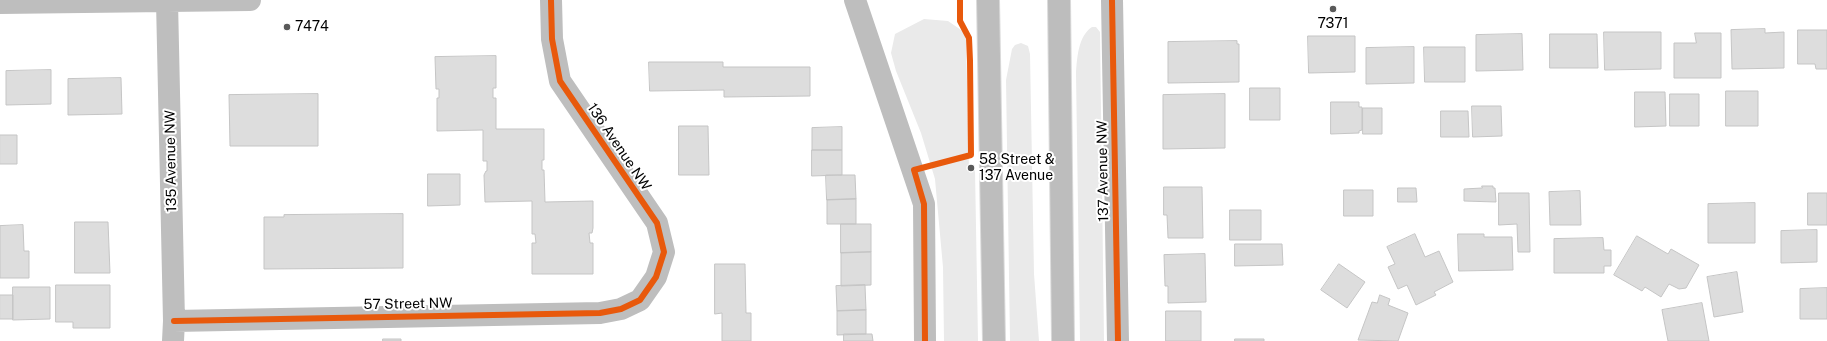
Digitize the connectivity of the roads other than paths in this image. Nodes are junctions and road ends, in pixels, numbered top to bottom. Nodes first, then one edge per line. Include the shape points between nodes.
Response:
1 (250, 0) edge
2 (551, 0) edge
3 (855, 0) edge
4 (988, 0) edge
5 (1059, 0) edge
6 (1112, 0) edge
7 (167, 1) junction
8 (0, 3) edge
9 (640, 300) joint
10 (173, 331) edge
11 (925, 341) edge
12 (994, 341) edge
13 (1063, 341) edge
14 (1118, 341) edge

1 - 7 street
2 - 9 street, 136 Avenue NW via 552,39 560,81 657,223 664,252 656,277
3 - 11 street via 924,204
4 - 12 main road
5 - 13 main road
6 - 14 street, 137 Avenue NW
7 - 8 street
7 - 10 street, 135 Avenue NW
9 - 10 street, 57 Street NW via 621,310 600,313

